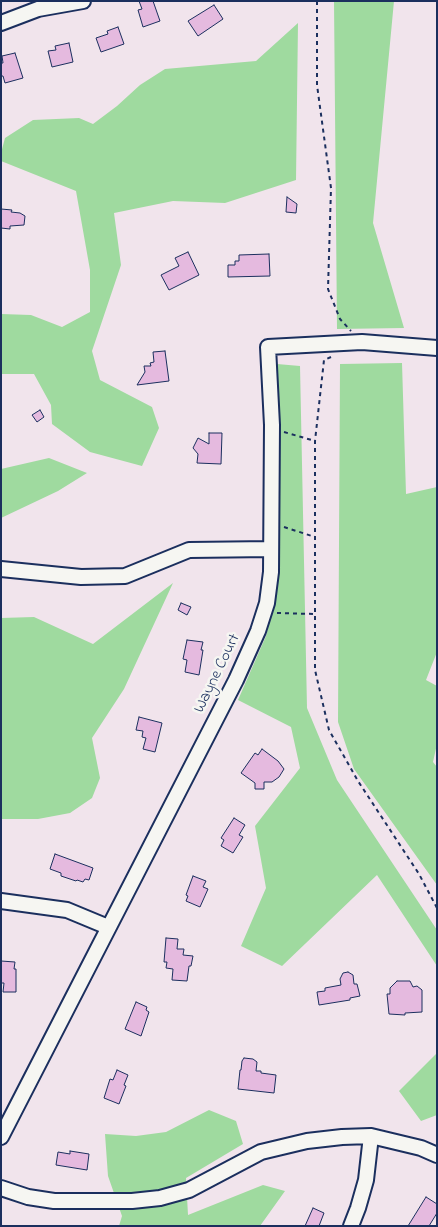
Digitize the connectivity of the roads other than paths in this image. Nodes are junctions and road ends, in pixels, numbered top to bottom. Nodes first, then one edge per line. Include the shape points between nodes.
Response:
1 (83, 1) edge
2 (37, 5) edge
3 (1, 23) edge
4 (437, 348) edge
5 (271, 549) junction
6 (1, 569) edge
7 (1, 901) edge
8 (108, 927) junction
9 (371, 1136) junction
10 (1, 1137) edge
11 (437, 1155) edge
12 (1, 1188) edge
13 (351, 1226) edge

1 - 2 street
2 - 3 street
4 - 5 street, Wayne Court via 362,342 268,347 272,429
5 - 6 street via 189,550 125,576 80,577
5 - 8 street, Wayne Court via 268,603 258,631 236,680
7 - 8 street via 67,910
8 - 10 street, Wayne Court
9 - 11 street
9 - 12 street via 307,1141 261,1152 189,1190 160,1198 54,1201
9 - 13 street via 366,1180

